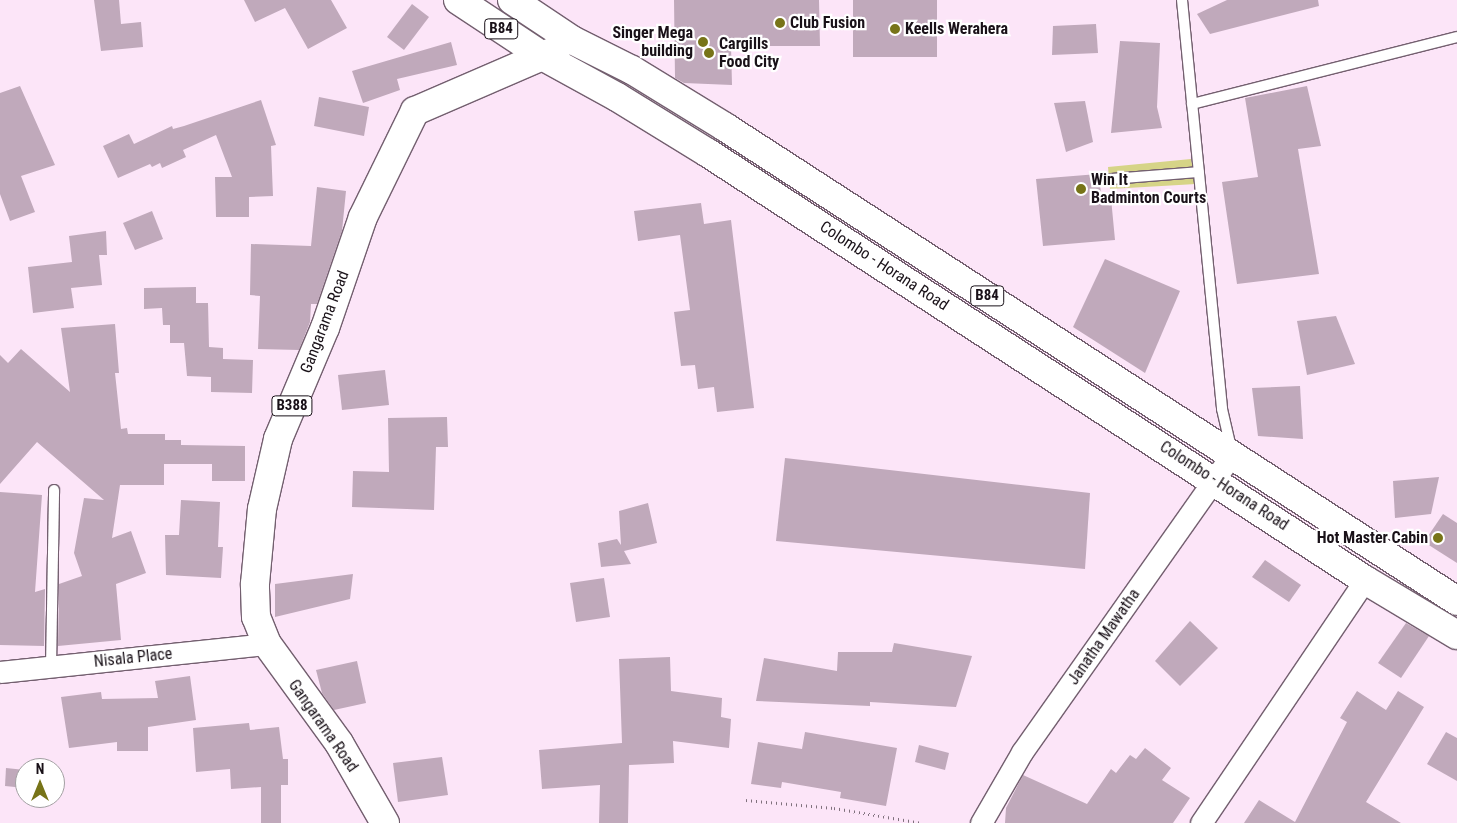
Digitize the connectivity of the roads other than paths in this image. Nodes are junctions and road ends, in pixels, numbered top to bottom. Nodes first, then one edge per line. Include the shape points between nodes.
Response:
1 (458, 0) edge
2 (512, 0) edge
3 (1182, 0) edge
4 (1457, 36) edge
5 (572, 40) junction
6 (544, 57) junction
7 (1192, 104) junction
8 (1199, 172) junction
9 (1110, 179) dead end
10 (830, 195) junction
11 (813, 221) junction
12 (1232, 454) junction
13 (1216, 480) junction
14 (54, 490) dead end
15 (1365, 580) junction
16 (1457, 601) edge
17 (1457, 635) edge
18 (267, 644) junction
19 (51, 667) junction
20 (0, 672) edge
21 (385, 823) edge
22 (981, 823) edge
23 (1201, 823) edge

1 - 6 main road, Colombo - Horana Road / B84
2 - 5 main road, Colombo - Horana Road / B84
3 - 7 lane
4 - 7 lane
5 - 6 main road, Gangarama Road
5 - 10 main road, Colombo - Horana Road / B84 via 632,70
6 - 11 main road, Colombo - Horana Road / B84 via 617,97
6 - 18 main road, Gangarama Road / B388 via 415,111 363,217 325,328 278,439 262,509 255,584 256,617
7 - 8 lane
8 - 9 lane
8 - 12 lane via 1222,409
10 - 11 main road
10 - 12 main road, Colombo - Horana Road / B84
11 - 13 main road, Colombo - Horana Road / B84
12 - 13 street, Janatha Mawatha
12 - 16 main road, Colombo - Horana Road / B84 via 1380,554
13 - 15 main road, Colombo - Horana Road / B84
13 - 22 street, Janatha Mawatha via 1022,752
14 - 19 lane
15 - 17 main road, Colombo - Horana Road / B84
15 - 23 street
18 - 19 street, Nisala Place
18 - 21 main road, Gangarama Road / B388 via 340,744
19 - 20 street, Nisala Place

